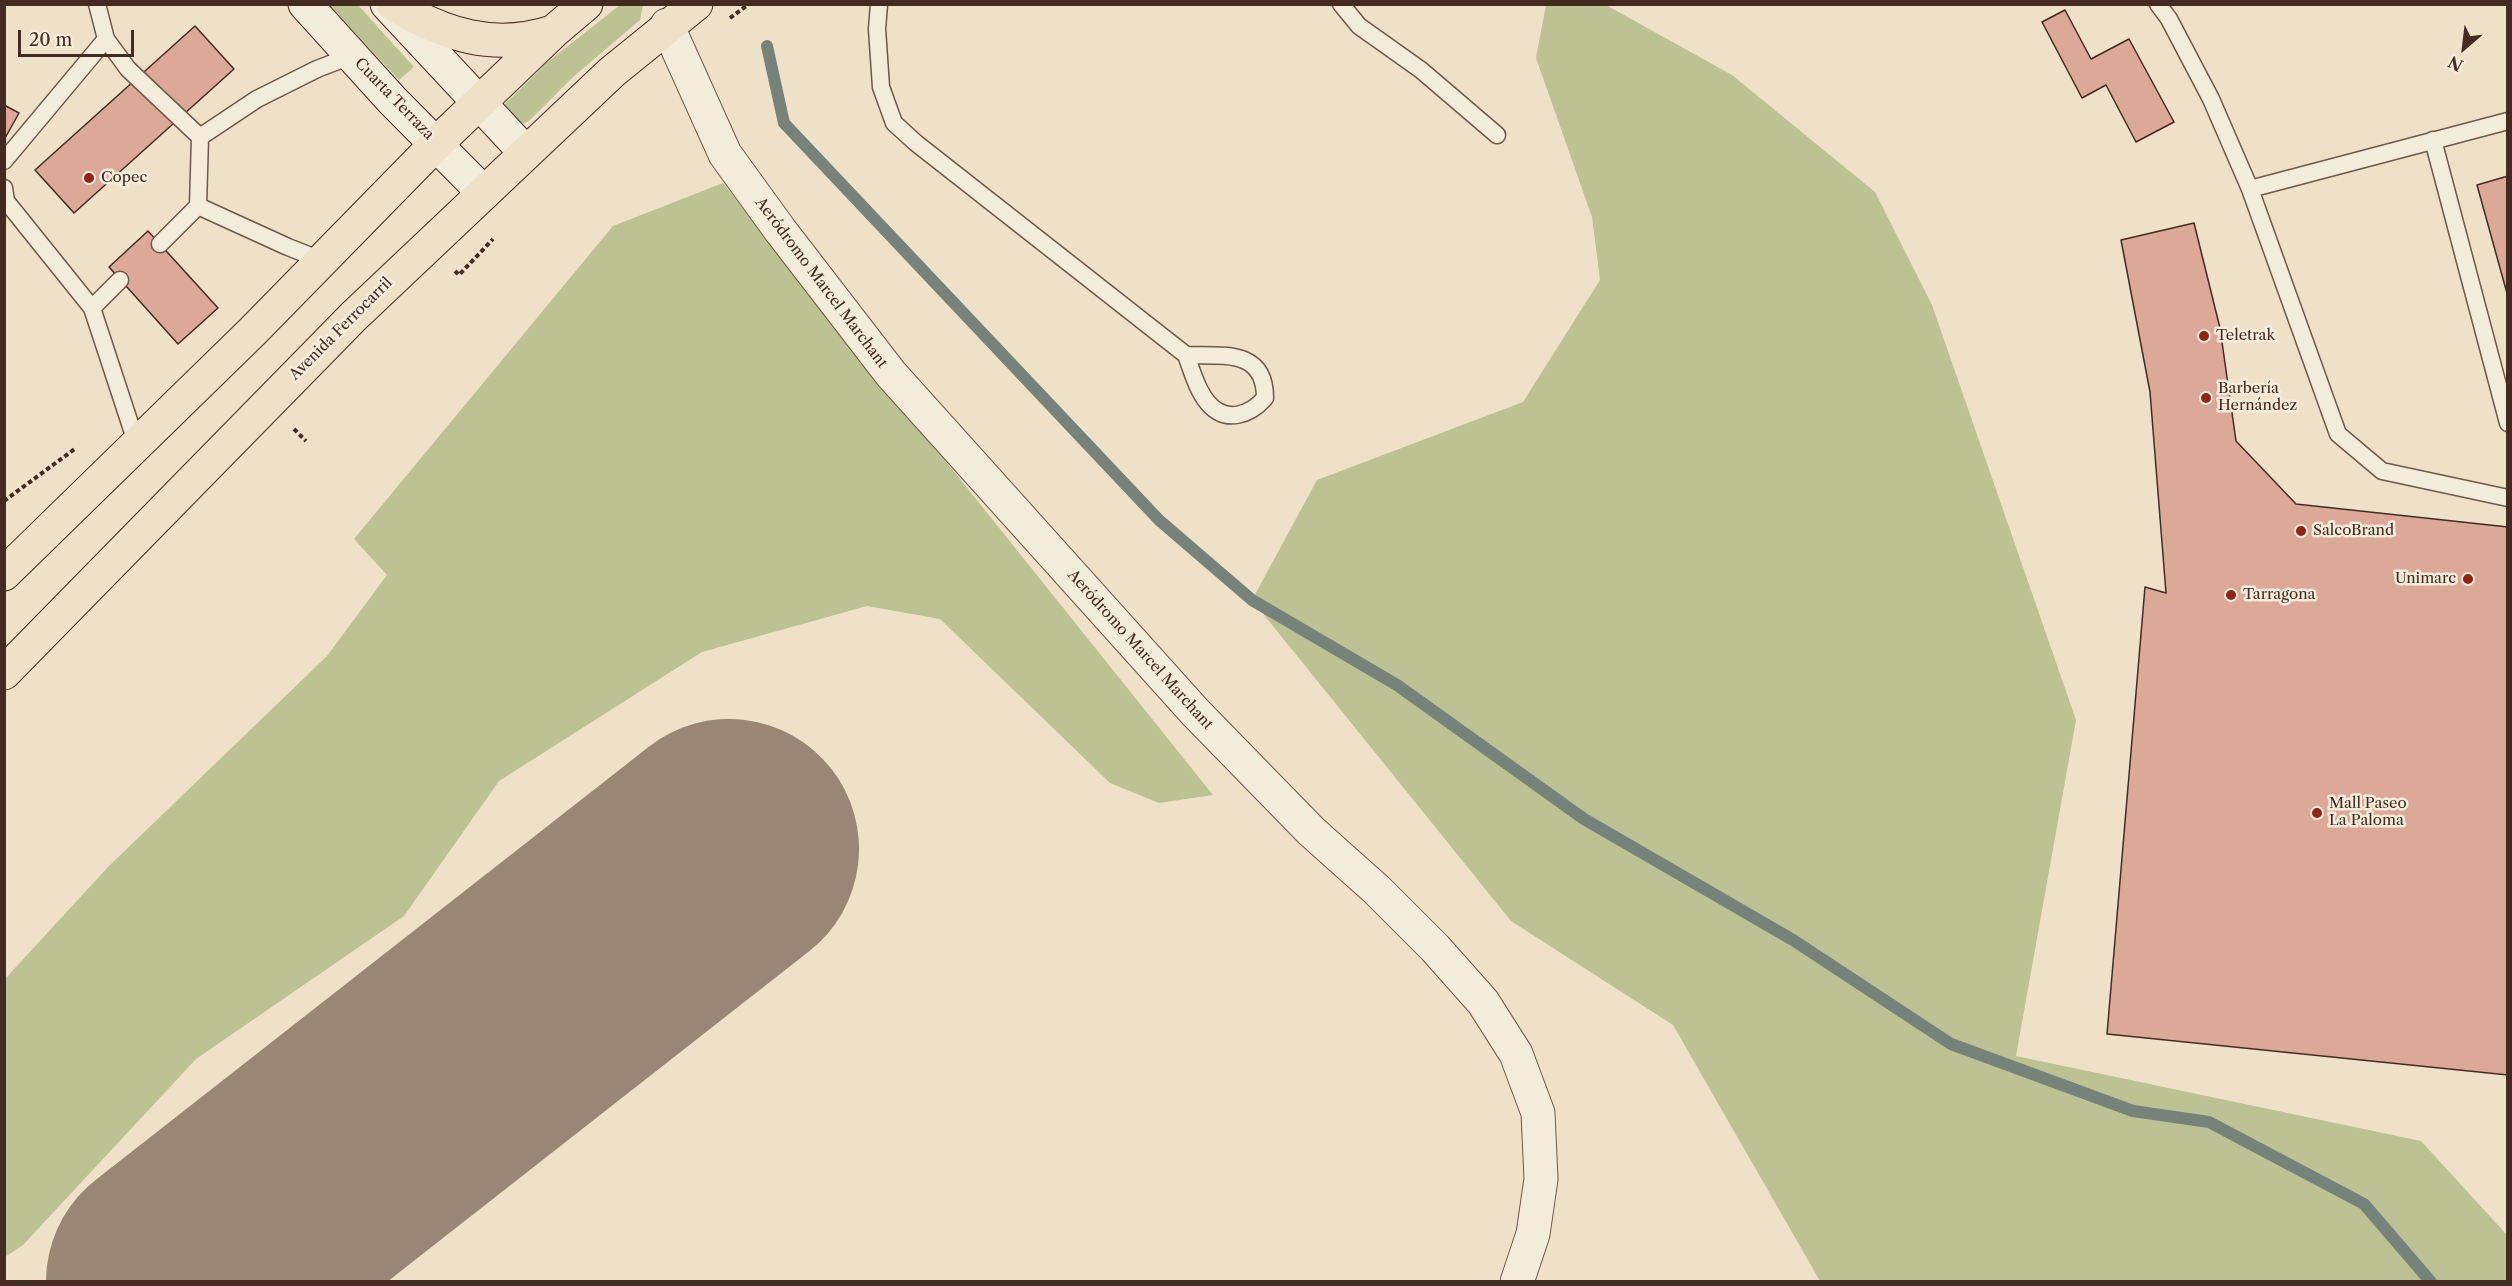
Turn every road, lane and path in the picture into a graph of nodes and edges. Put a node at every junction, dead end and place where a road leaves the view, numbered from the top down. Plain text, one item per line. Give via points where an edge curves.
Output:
1 (97, 4) edge
2 (305, 4) edge
3 (387, 4) edge
4 (393, 4) edge
5 (586, 4) edge
6 (696, 4) edge
7 (879, 4) edge
8 (1341, 4) edge
9 (2158, 4) edge
10 (666, 15) edge
11 (553, 32) junction
12 (106, 39) junction
13 (351, 56) junction
14 (481, 102) junction
15 (2508, 121) edge
16 (1497, 135) dead end
17 (200, 137) junction
18 (2433, 140) junction
19 (437, 143) junction
20 (525, 152) junction
21 (4, 161) edge
22 (4, 188) edge
23 (2250, 189) junction
24 (483, 193) junction
25 (198, 206) junction
26 (160, 244) dead end
27 (321, 260) junction
28 (120, 280) dead end
29 (92, 308) junction
30 (1186, 355) junction
31 (2508, 423) edge
32 (137, 445) junction
33 (2508, 498) edge
34 (4, 574) edge
35 (4, 673) edge
36 (1517, 1281) edge

1 - 12 lane
2 - 13 street, Cuarta Terraza
3 - 14 street
4 - 11 main road via 419,20 479,39 528,40
5 - 11 main road
6 - 10 main road, Avenida Ferrocarril
7 - 30 lane via 881,87 894,123
8 - 16 lane via 1359,26 1421,70
9 - 23 lane via 2211,99
10 - 20 main road, Avenida Ferrocarril via 612,72
10 - 36 street, Aeródromo Marcel Marchant via 725,154 891,374 1195,712 1311,831 1435,948 1483,1002 1516,1054 1538,1113 1541,1179 1533,1234
11 - 14 main road
12 - 17 lane via 128,69
12 - 21 lane
13 - 17 lane via 257,99
13 - 19 street, Cuarta Terraza
14 - 19 main road
14 - 20 street
15 - 18 lane
17 - 25 lane
18 - 23 lane
18 - 31 lane
19 - 24 street, Cuarta Terraza
19 - 27 main road
20 - 24 main road, Avenida Ferrocarril
22 - 29 lane via 6,201
23 - 33 lane via 2338,434 2382,471
24 - 35 main road, Avenida Ferrocarril via 354,316
25 - 26 lane
25 - 27 lane
27 - 32 main road
28 - 29 lane
29 - 32 lane
30 - 30 lane via 1209,404 1225,414 1242,415 1255,410 1265,398 1265,381 1256,366 1234,357
32 - 34 main road

